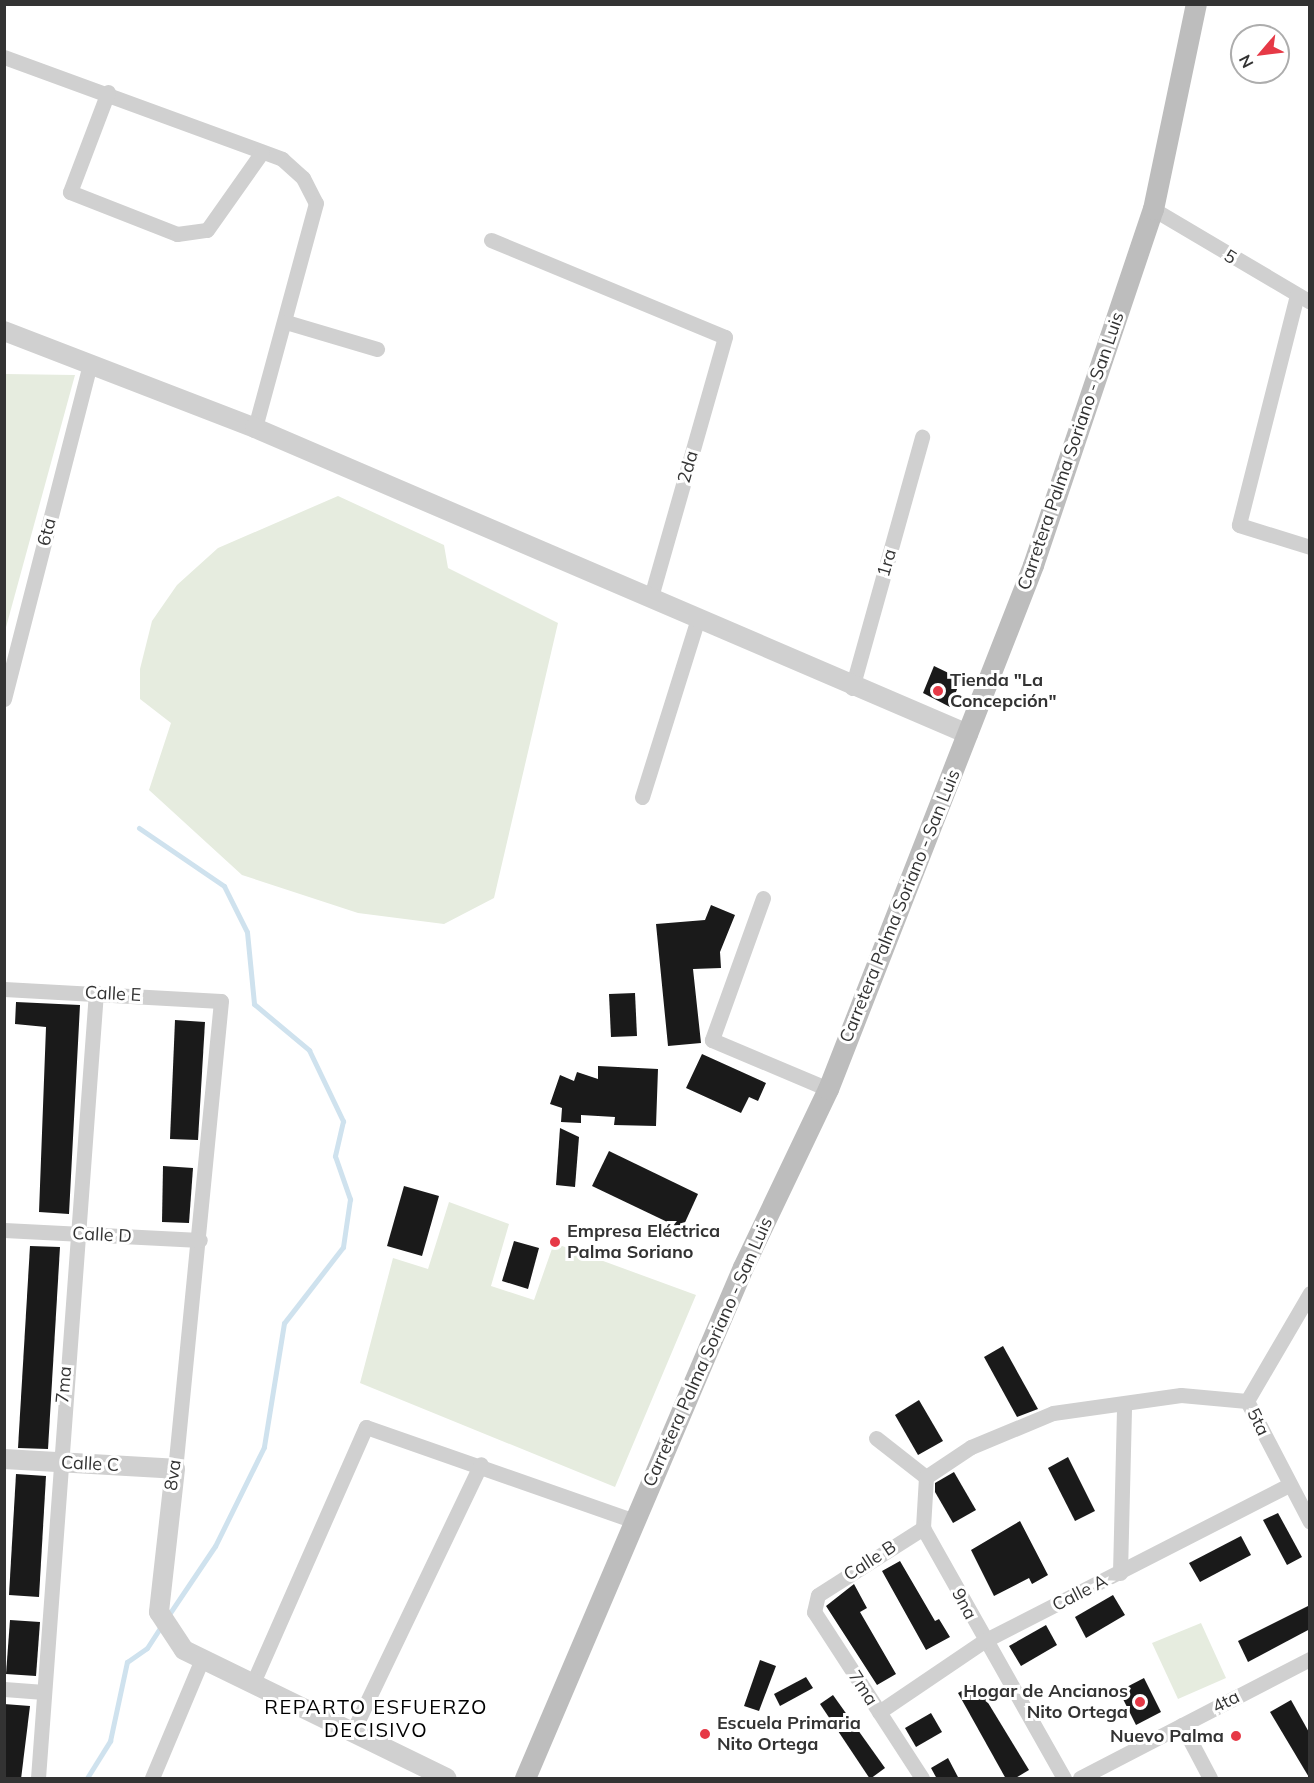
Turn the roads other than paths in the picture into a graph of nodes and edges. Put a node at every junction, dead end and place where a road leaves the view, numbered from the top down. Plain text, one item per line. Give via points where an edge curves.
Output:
1 (1196, 4) edge
2 (4, 57) edge
3 (108, 92) junction
4 (262, 152) junction
5 (1153, 209) junction
6 (491, 240) dead end
7 (1303, 299) edge
8 (286, 322) junction
9 (4, 331) edge
10 (377, 349) dead end
11 (90, 364) junction
12 (255, 428) junction
13 (922, 437) dead end
14 (1310, 547) edge
15 (651, 597) junction
16 (697, 622) junction
17 (852, 688) junction
18 (4, 699) edge
19 (968, 734) junction
20 (642, 797) dead end
21 (763, 898) dead end
22 (4, 989) edge
23 (96, 992) junction
24 (221, 1001) joint
25 (828, 1089) junction
26 (4, 1230) edge
27 (78, 1233) junction
28 (200, 1240) junction
29 (1310, 1293) edge
30 (1247, 1401) junction
31 (1124, 1404) junction
32 (876, 1438) dead end
33 (4, 1459) edge
34 (57, 1462) junction
35 (481, 1464) junction
36 (175, 1469) junction
37 (926, 1478) junction
38 (1288, 1485) junction
39 (634, 1521) junction
40 (1310, 1522) edge
41 (923, 1528) junction
42 (1120, 1573) junction
43 (818, 1595) joint
44 (984, 1641) junction
45 (202, 1659) junction
46 (1310, 1659) edge
47 (252, 1685) junction
48 (4, 1689) edge
49 (44, 1692) junction
50 (879, 1712) junction
51 (1182, 1725) junction
52 (352, 1733) junction
53 (38, 1779) edge
54 (152, 1779) edge
55 (447, 1779) edge
56 (525, 1779) edge
57 (922, 1779) edge
58 (1064, 1779) edge
59 (1080, 1779) edge
60 (1210, 1779) edge

1 - 5 main road, Carretera Palma Soriano - San Luis
2 - 3 street
3 - 4 street
3 - 4 street via 70,192 177,234 207,230
4 - 8 street via 282,159 303,178 316,203
5 - 7 street, 5
5 - 19 main road, Carretera Palma Soriano - San Luis via 1033,565
6 - 15 street, 2da via 725,337
7 - 14 street via 1239,525
8 - 10 street
8 - 12 street
9 - 11 street
11 - 12 street
11 - 18 street, 6ta
12 - 15 street
13 - 17 street, 1ra
15 - 16 street
16 - 17 street
16 - 20 street
17 - 19 street
19 - 25 main road, Carretera Palma Soriano - San Luis
21 - 25 street via 712,1040
22 - 23 street, Calle E
23 - 24 street, Calle E
23 - 27 street, 7ma
24 - 28 street, 8va
25 - 39 main road, Carretera Palma Soriano - San Luis
26 - 27 street, Calle D
27 - 28 street, Calle D
27 - 34 street, 7ma
28 - 36 street, 8va
29 - 30 street, 5ta
30 - 31 street via 1181,1395
30 - 38 street, 5ta
31 - 37 street via 1053,1413 1011,1427
31 - 42 street
32 - 37 street
33 - 34 street, Calle C
34 - 36 street, Calle C
34 - 49 street, 7ma
35 - 39 street
35 - 47 street via 366,1427
35 - 52 street
36 - 45 street, 8va via 159,1612 184,1650
37 - 41 street
38 - 40 street, 5ta
38 - 42 street, Calle A
39 - 56 main road, Carretera Palma Soriano - San Luis
41 - 43 street, Calle B
41 - 44 street, 9na
42 - 44 street, Calle A
43 - 50 street, 7ma via 814,1612
44 - 50 street, Calle A
44 - 58 street, 9na
45 - 47 street, 8va
45 - 54 street
46 - 51 street, 4ta
47 - 52 street, 8va
48 - 49 street
49 - 53 street, 7ma
50 - 57 street, 7ma
51 - 59 street, 4ta
51 - 60 street
52 - 55 street, 8va

